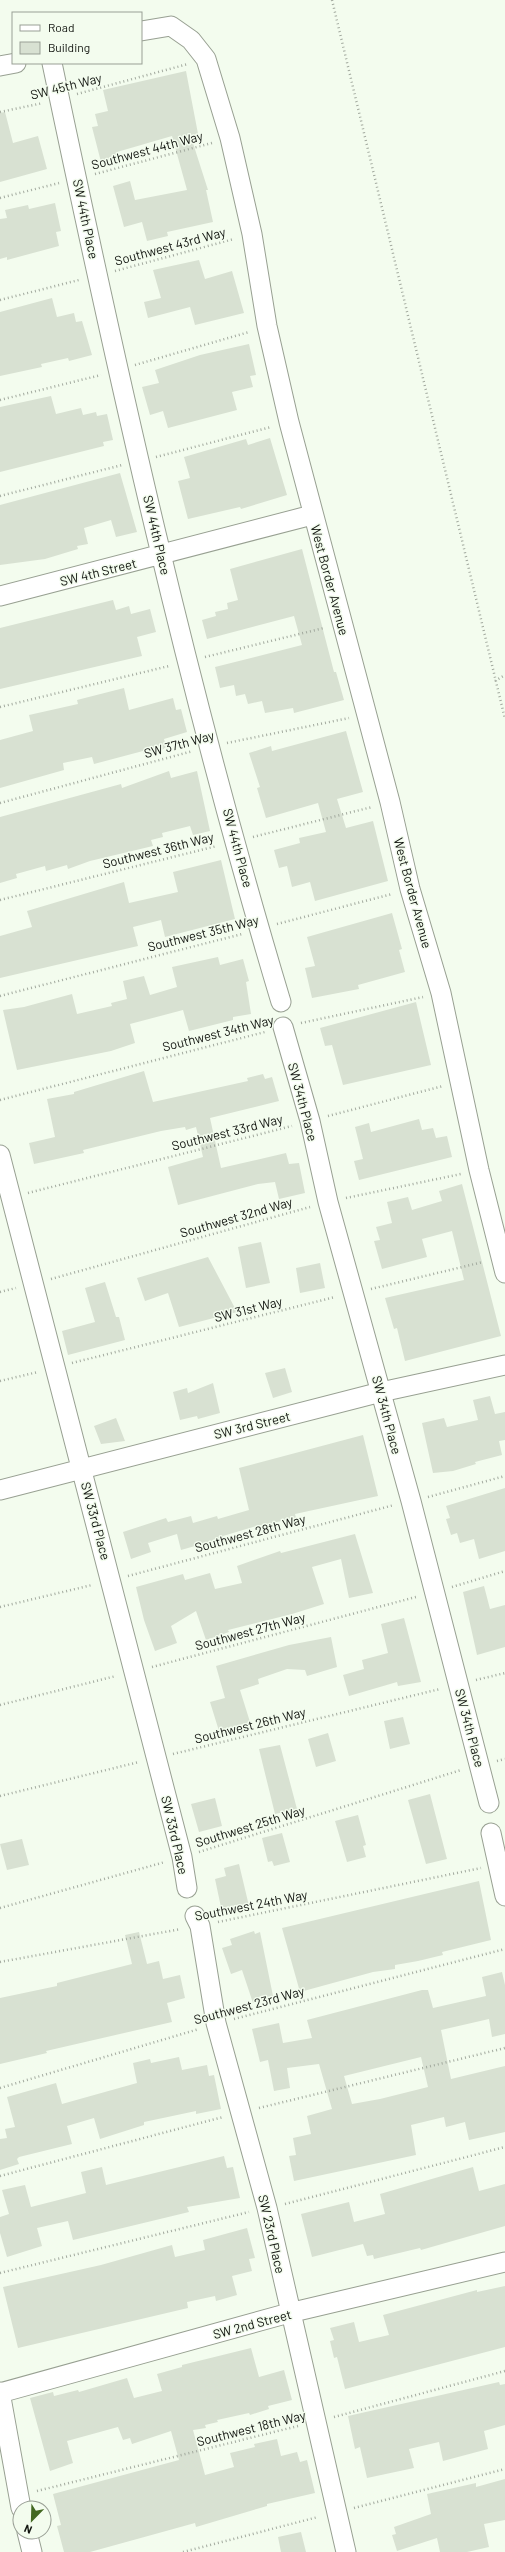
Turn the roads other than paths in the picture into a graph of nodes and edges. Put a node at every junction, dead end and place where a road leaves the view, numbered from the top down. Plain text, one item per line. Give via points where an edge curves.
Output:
1 (142, 31) edge
2 (12, 64) edge
3 (52, 64) edge
4 (0, 66) edge
5 (312, 515) junction
6 (161, 556) junction
7 (0, 596) edge
8 (281, 1002) dead end
9 (283, 1027) road end
10 (0, 1156) edge
11 (503, 1265) edge
12 (505, 1365) edge
13 (381, 1392) junction
14 (82, 1468) junction
15 (0, 1490) edge
16 (489, 1803) dead end
17 (491, 1833) dead end
18 (187, 1888) dead end
19 (505, 1896) edge
20 (198, 1921) road end
21 (505, 2262) edge
22 (289, 2313) junction
23 (0, 2392) edge
24 (20, 2500) edge
25 (29, 2540) edge
26 (32, 2552) edge
27 (346, 2552) edge

1 - 5 street, West Border Avenue via 171,26 191,40 206,60 230,138 252,234 267,326
2 - 4 street
3 - 6 street, SW 44th Place
5 - 6 street, SW 4th Street
5 - 11 street, West Border Avenue via 390,802 410,889 442,993 459,1081
6 - 7 street, SW 4th Street
6 - 8 street, SW 44th Place via 259,929
9 - 13 street, SW 34th Place
10 - 14 street, SW 33rd Place
12 - 13 street, SW 3rd Street
13 - 14 street, SW 3rd Street
13 - 16 street, SW 34th Place
14 - 15 street, SW 3rd Street
14 - 18 street, SW 33rd Place via 182,1857
17 - 19 street
20 - 22 street, SW 23rd Place via 216,2023 266,2208
21 - 22 street, SW 2nd Street
22 - 23 street, SW 2nd Street
22 - 27 street, SW 23rd Place
23 - 24 street
25 - 26 street

